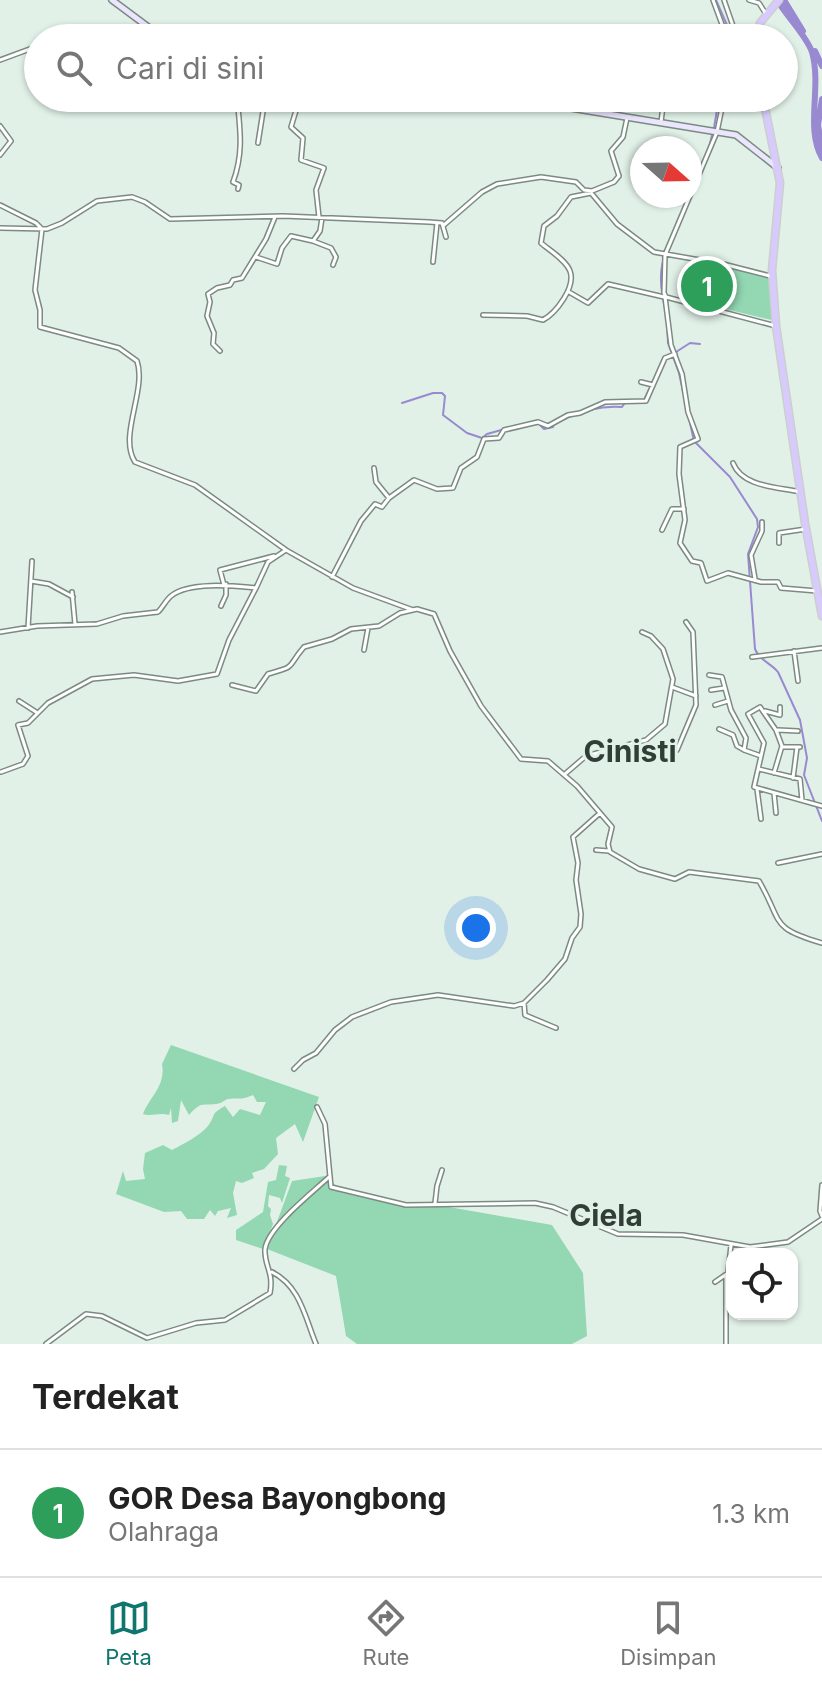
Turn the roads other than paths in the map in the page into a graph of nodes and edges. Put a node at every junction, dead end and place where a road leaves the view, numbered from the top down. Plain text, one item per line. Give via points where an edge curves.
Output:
1 (112, 0) edge
2 (713, 0) edge
3 (724, 0) edge
4 (749, 0) edge
5 (779, 0) edge
6 (768, 11) junction
7 (145, 24) edge
8 (722, 24) edge
9 (732, 24) edge
10 (760, 24) edge
11 (24, 51) edge
12 (0, 60) edge
13 (239, 112) edge
14 (263, 112) edge
15 (296, 112) edge
16 (593, 112) edge
17 (662, 112) edge
18 (719, 112) edge
19 (767, 112) edge
20 (627, 118) junction
21 (661, 124) junction
22 (0, 126) edge
23 (713, 132) junction
24 (258, 143) dead end
25 (0, 155) edge
26 (779, 169) junction
27 (238, 189) dead end
28 (591, 192) junction
29 (0, 205) edge
30 (275, 217) junction
31 (320, 218) junction
32 (437, 223) junction
33 (444, 225) junction
34 (0, 228) edge
35 (42, 229) junction
36 (446, 237) dead end
37 (313, 241) junction
38 (663, 255) junction
39 (256, 257) junction
40 (433, 262) dead end
41 (723, 264) junction
42 (333, 265) dead end
43 (772, 276) junction
44 (568, 290) junction
45 (663, 296) junction
46 (711, 309) junction
47 (483, 315) dead end
48 (776, 326) junction
49 (220, 351) dead end
50 (673, 353) junction
51 (641, 382) dead end
52 (654, 386) junction
53 (733, 463) dead end
54 (374, 468) dead end
55 (800, 492) junction
56 (389, 498) junction
57 (684, 509) junction
58 (762, 522) dead end
59 (806, 529) junction
60 (662, 530) dead end
61 (779, 543) dead end
62 (286, 550) junction
63 (274, 556) junction
64 (32, 561) dead end
65 (332, 577) junction
66 (754, 580) junction
67 (31, 581) junction
68 (225, 585) junction
69 (256, 588) junction
70 (817, 591) junction
71 (221, 606) dead end
72 (413, 610) junction
73 (822, 616) edge
74 (686, 622) dead end
75 (75, 624) junction
76 (28, 628) junction
77 (368, 628) junction
78 (0, 632) edge
79 (642, 632) dead end
80 (822, 648) edge
81 (364, 650) dead end
82 (794, 651) junction
83 (752, 657) dead end
84 (709, 675) dead end
85 (798, 681) dead end
86 (232, 685) dead end
87 (672, 687) junction
88 (724, 688) junction
89 (711, 690) dead end
90 (696, 696) junction
91 (19, 701) dead end
92 (728, 701) junction
93 (715, 705) dead end
94 (780, 707) dead end
95 (765, 711) junction
96 (37, 713) junction
97 (719, 729) dead end
98 (776, 730) junction
99 (798, 731) dead end
100 (782, 746) junction
101 (677, 750) dead end
102 (744, 750) junction
103 (761, 756) junction
104 (759, 769) junction
105 (1, 772) edge
106 (774, 773) junction
107 (564, 775) junction
108 (793, 778) junction
109 (757, 789) junction
110 (774, 793) junction
111 (802, 800) junction
112 (822, 806) edge
113 (600, 813) junction
114 (776, 813) dead end
115 (761, 819) dead end
116 (596, 850) dead end
117 (609, 851) junction
118 (822, 854) edge
119 (778, 863) dead end
120 (822, 943) edge
121 (524, 1003) junction
122 (556, 1028) dead end
123 (294, 1069) dead end
124 (317, 1107) dead end
125 (442, 1170) dead end
126 (329, 1176) junction
127 (822, 1185) edge
128 (435, 1203) junction
129 (822, 1218) edge
130 (731, 1245) junction
131 (731, 1248) edge
132 (272, 1272) junction
133 (726, 1276) edge
134 (715, 1282) dead end
135 (726, 1320) edge
136 (46, 1344) edge
137 (316, 1344) edge
138 (726, 1344) edge

1 - 7 street
2 - 8 street
3 - 9 street
4 - 6 street
5 - 6 main road
6 - 10 main road
11 - 12 street
13 - 27 street via 241,155 233,182
14 - 24 street
15 - 31 street via 291,127 303,138 301,160 324,168 316,190
16 - 20 street
17 - 21 street
18 - 23 street
19 - 26 main road
20 - 21 street
20 - 28 street via 623,137 611,151 618,178
21 - 23 street
22 - 25 street via 11,141
23 - 26 street via 739,137
23 - 38 street
26 - 43 main road
28 - 33 street via 576,182 514,180 491,186
28 - 38 street via 626,233
28 - 44 street via 569,198 544,225 540,240 570,270
29 - 35 street
30 - 31 street
30 - 35 street via 170,219 135,197 113,198
30 - 39 street
31 - 32 street
31 - 37 street
32 - 33 street
32 - 40 street
33 - 36 street
34 - 35 street
35 - 62 street via 35,290 40,327 119,348 139,365 130,444 135,462 195,485
37 - 39 street via 291,236 277,264
37 - 42 street via 331,248
38 - 41 street
38 - 45 street
39 - 49 street via 241,278 208,294 213,344
41 - 43 street
41 - 46 street
43 - 48 main road
44 - 45 street via 588,303 608,284
44 - 47 street via 543,320
45 - 46 street
45 - 50 street
46 - 48 street
48 - 55 main road
50 - 52 street via 665,358
50 - 57 street via 698,441 680,447
51 - 52 street
52 - 56 street via 646,401 605,402 548,426 538,422 504,430 499,438 483,440 453,488 429,488 415,480
53 - 55 street via 747,480
54 - 56 street via 376,482
55 - 59 main road
56 - 65 street via 381,508 375,504 361,521
57 - 60 street via 672,510
57 - 66 street via 680,543 692,561 701,563 705,580 728,573
58 - 66 street via 751,555
59 - 61 street via 779,533
59 - 70 main road
62 - 63 street
62 - 65 street
63 - 68 street via 220,570
63 - 69 street
64 - 67 street
65 - 72 street
66 - 70 street
67 - 75 street via 72,594
67 - 76 street
68 - 69 street
68 - 71 street
68 - 75 street via 175,593 158,612
69 - 96 street via 217,674 178,681 134,675 92,679
70 - 73 main road
72 - 77 street
72 - 107 street via 436,615 465,677 517,757 548,761
74 - 90 street via 693,632
75 - 76 street
76 - 78 street
77 - 81 street
77 - 86 street via 304,647 292,666 270,673 256,691
79 - 87 street via 665,652
80 - 82 street
82 - 83 street
82 - 85 street
84 - 88 street via 721,675
87 - 90 street
87 - 107 street via 667,718 655,734 586,756
88 - 89 street
88 - 92 street
90 - 101 street via 695,712
91 - 96 street
92 - 93 street
92 - 102 street via 746,738
94 - 95 street via 780,715
95 - 98 street
95 - 103 street via 760,707 748,714 763,741
96 - 105 street via 17,726 27,759
97 - 102 street via 733,735
98 - 99 street
98 - 100 street
100 - 106 street
100 - 108 street via 798,747
102 - 103 street
103 - 104 street
104 - 106 street
104 - 109 street
106 - 108 street
107 - 113 street
108 - 111 street via 802,781
109 - 110 street
109 - 115 street
110 - 111 street
110 - 114 street
111 - 112 street
113 - 117 street via 612,827
113 - 121 street via 573,837 580,927 565,959
116 - 117 street
117 - 120 street via 639,869 675,879 689,872 759,881 785,930
118 - 119 street
121 - 122 street via 524,1014
121 - 123 street via 438,995 391,1002 352,1017
124 - 126 street via 325,1124
125 - 128 street
126 - 128 street via 333,1188 353,1194 400,1205
126 - 132 street via 272,1234 265,1251
127 - 129 street
128 - 130 street via 535,1203 625,1236 683,1235
129 - 130 street via 788,1242
130 - 131 street
132 - 136 street via 270,1293 225,1320 147,1338 86,1314
132 - 137 street via 300,1297
133 - 134 street
135 - 138 street

